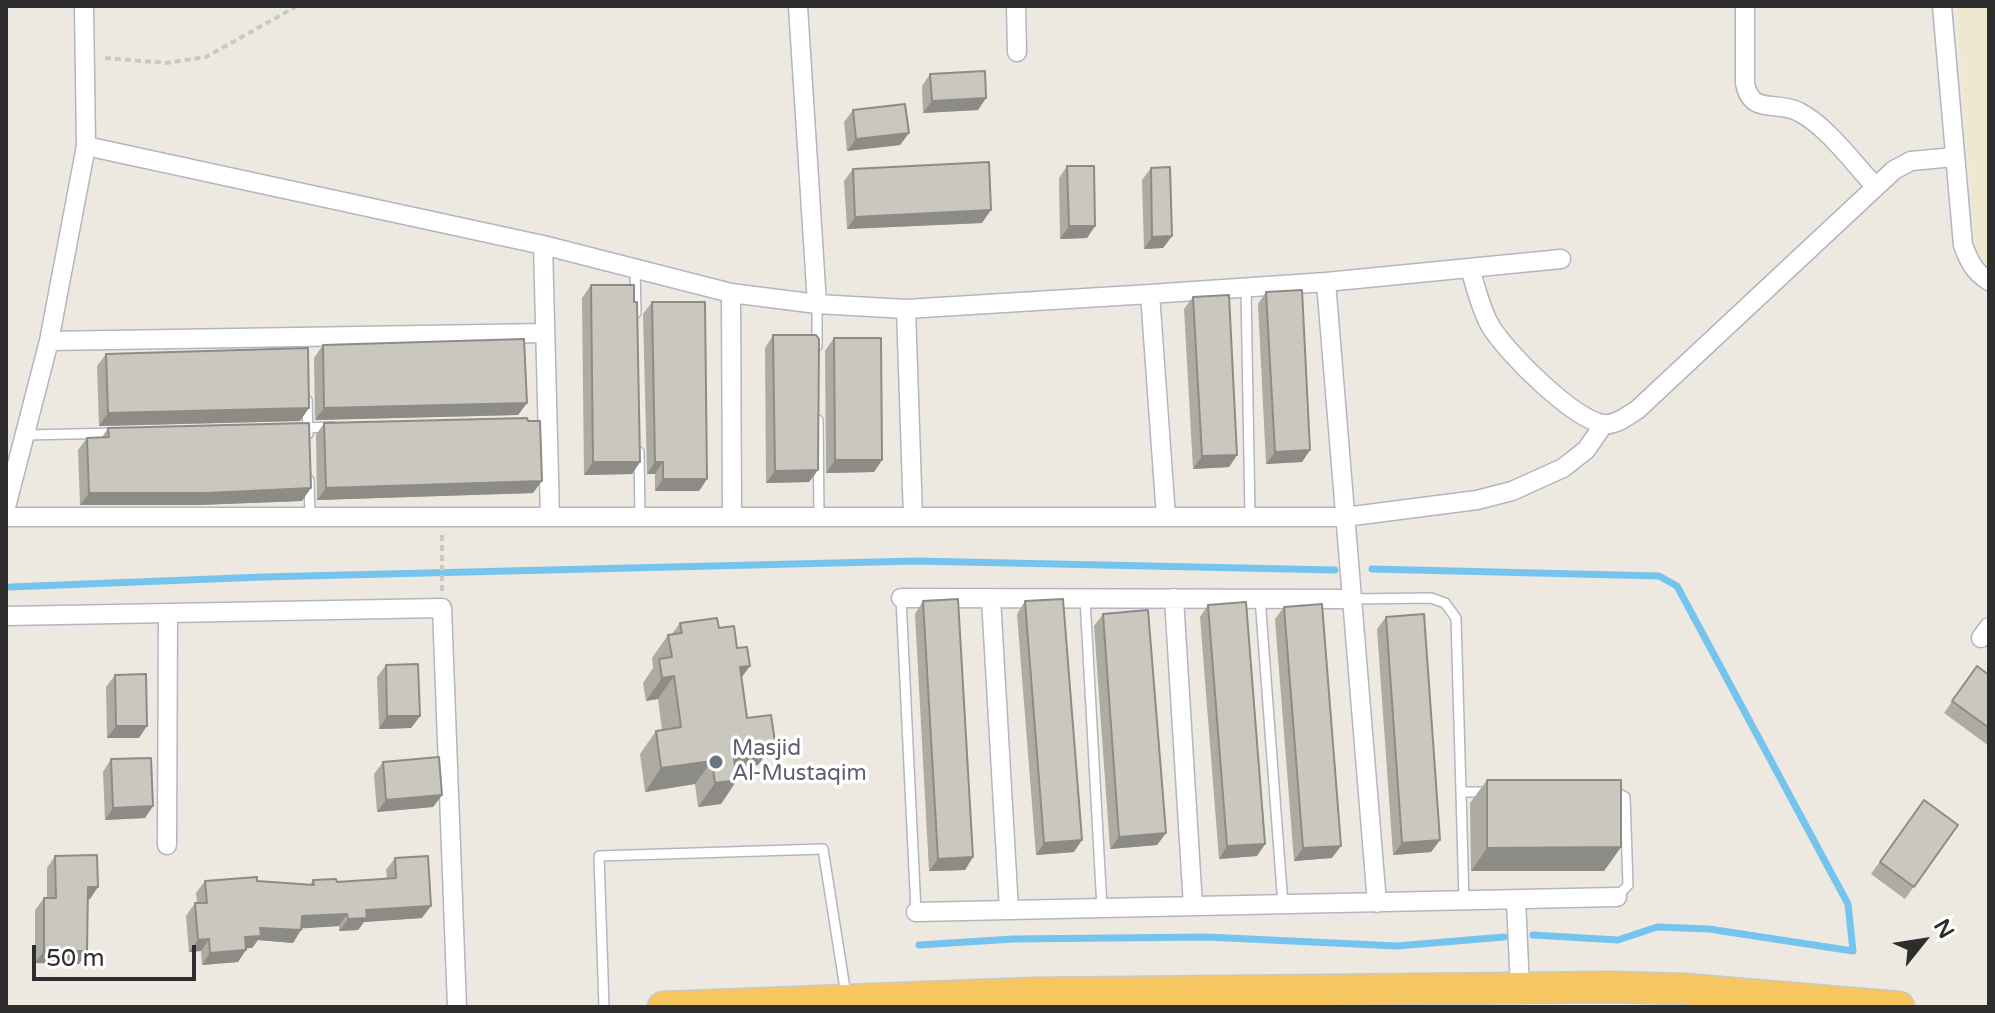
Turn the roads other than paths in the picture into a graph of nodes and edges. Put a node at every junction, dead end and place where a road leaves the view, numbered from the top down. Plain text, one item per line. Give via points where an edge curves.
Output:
1 (84, 6) edge
2 (798, 6) edge
3 (1016, 6) edge
4 (1745, 6) edge
5 (1942, 6) edge
6 (1017, 52) dead end
7 (86, 146) junction
8 (1954, 157) junction
9 (1876, 187) junction
10 (543, 245) junction
11 (1561, 259) dead end
12 (635, 268) junction
13 (1470, 269) junction
14 (1989, 281) edge
15 (1326, 282) junction
16 (1246, 288) junction
17 (731, 293) junction
18 (1150, 294) junction
19 (817, 304) junction
20 (906, 309) junction
21 (636, 331) edge
22 (545, 333) junction
23 (49, 341) junction
24 (817, 350) edge
25 (307, 382) edge
26 (818, 411) edge
27 (1604, 424) junction
28 (338, 427) edge
29 (292, 428) edge
30 (308, 428) junction
31 (135, 432) edge
32 (25, 435) junction
33 (638, 439) edge
34 (308, 443) edge
35 (309, 472) edge
36 (6, 507) edge
37 (6, 517) edge
38 (310, 517) junction
39 (550, 517) junction
40 (640, 517) junction
41 (732, 517) junction
42 (819, 517) junction
43 (913, 517) junction
44 (1166, 517) junction
45 (1250, 517) junction
46 (1345, 517) junction
47 (901, 598) joint
48 (991, 598) junction
49 (1085, 598) junction
50 (1174, 598) junction
51 (1260, 598) junction
52 (1352, 599) junction
53 (168, 613) junction
54 (6, 616) edge
55 (1598, 790) edge
56 (1461, 792) junction
57 (1492, 792) edge
58 (167, 845) dead end
59 (1617, 897) joint
60 (1516, 900) junction
61 (1464, 901) junction
62 (1377, 903) junction
63 (1283, 905) junction
64 (1193, 906) junction
65 (1102, 908) junction
66 (1009, 910) junction
67 (916, 912) joint
68 (1520, 988) junction
69 (1607, 997) edge
70 (847, 1002) junction
71 (1841, 1004) edge
72 (813, 1005) edge
73 (457, 1007) edge
74 (604, 1007) edge
75 (663, 1007) edge
76 (1899, 1007) edge

1 - 7 street
2 - 19 street
3 - 6 street
4 - 9 street via 1745,83 1752,101 1804,114
5 - 8 street
7 - 10 street
7 - 23 street
8 - 9 street via 1911,161
8 - 14 street via 1963,245 1971,265
9 - 27 street via 1637,410
10 - 12 street
10 - 22 street
11 - 13 street
12 - 17 street
12 - 21 lane
13 - 15 street
13 - 27 street via 1489,325 1512,356 1579,414
15 - 16 street
15 - 46 street
16 - 18 street
16 - 45 lane
17 - 19 street
17 - 41 street
18 - 20 street
18 - 44 street
19 - 20 street
19 - 24 lane
20 - 43 street
22 - 23 street via 306,345
22 - 39 street via 540,422
23 - 32 street
25 - 30 lane
26 - 42 lane
27 - 46 street via 1586,450 1563,468 1512,491
28 - 30 lane
29 - 30 lane
30 - 34 lane
31 - 32 lane
32 - 36 street
33 - 40 lane
35 - 38 lane
37 - 38 street
38 - 39 street
39 - 40 street
40 - 41 street
41 - 42 street
42 - 43 street
43 - 44 street
44 - 45 street
45 - 46 street
46 - 52 street
47 - 48 street
47 - 67 lane
48 - 49 street
48 - 66 street
49 - 50 street
49 - 65 lane
50 - 51 street
50 - 64 street
51 - 52 street
51 - 63 lane
52 - 56 lane via 1431,598 1445,603 1456,618
52 - 62 street
53 - 54 street
53 - 58 street
53 - 73 street via 442,608
55 - 59 lane via 1613,789 1625,797 1628,885
56 - 57 lane
56 - 61 lane
59 - 60 street
60 - 61 street
60 - 68 street
61 - 62 street
62 - 63 street
63 - 64 street
64 - 65 street
65 - 66 street
66 - 67 street
68 - 69 highway
68 - 70 highway via 1033,993
69 - 71 highway via 1684,989
70 - 72 highway
70 - 74 lane via 823,849 599,856
71 - 76 highway
72 - 75 highway

